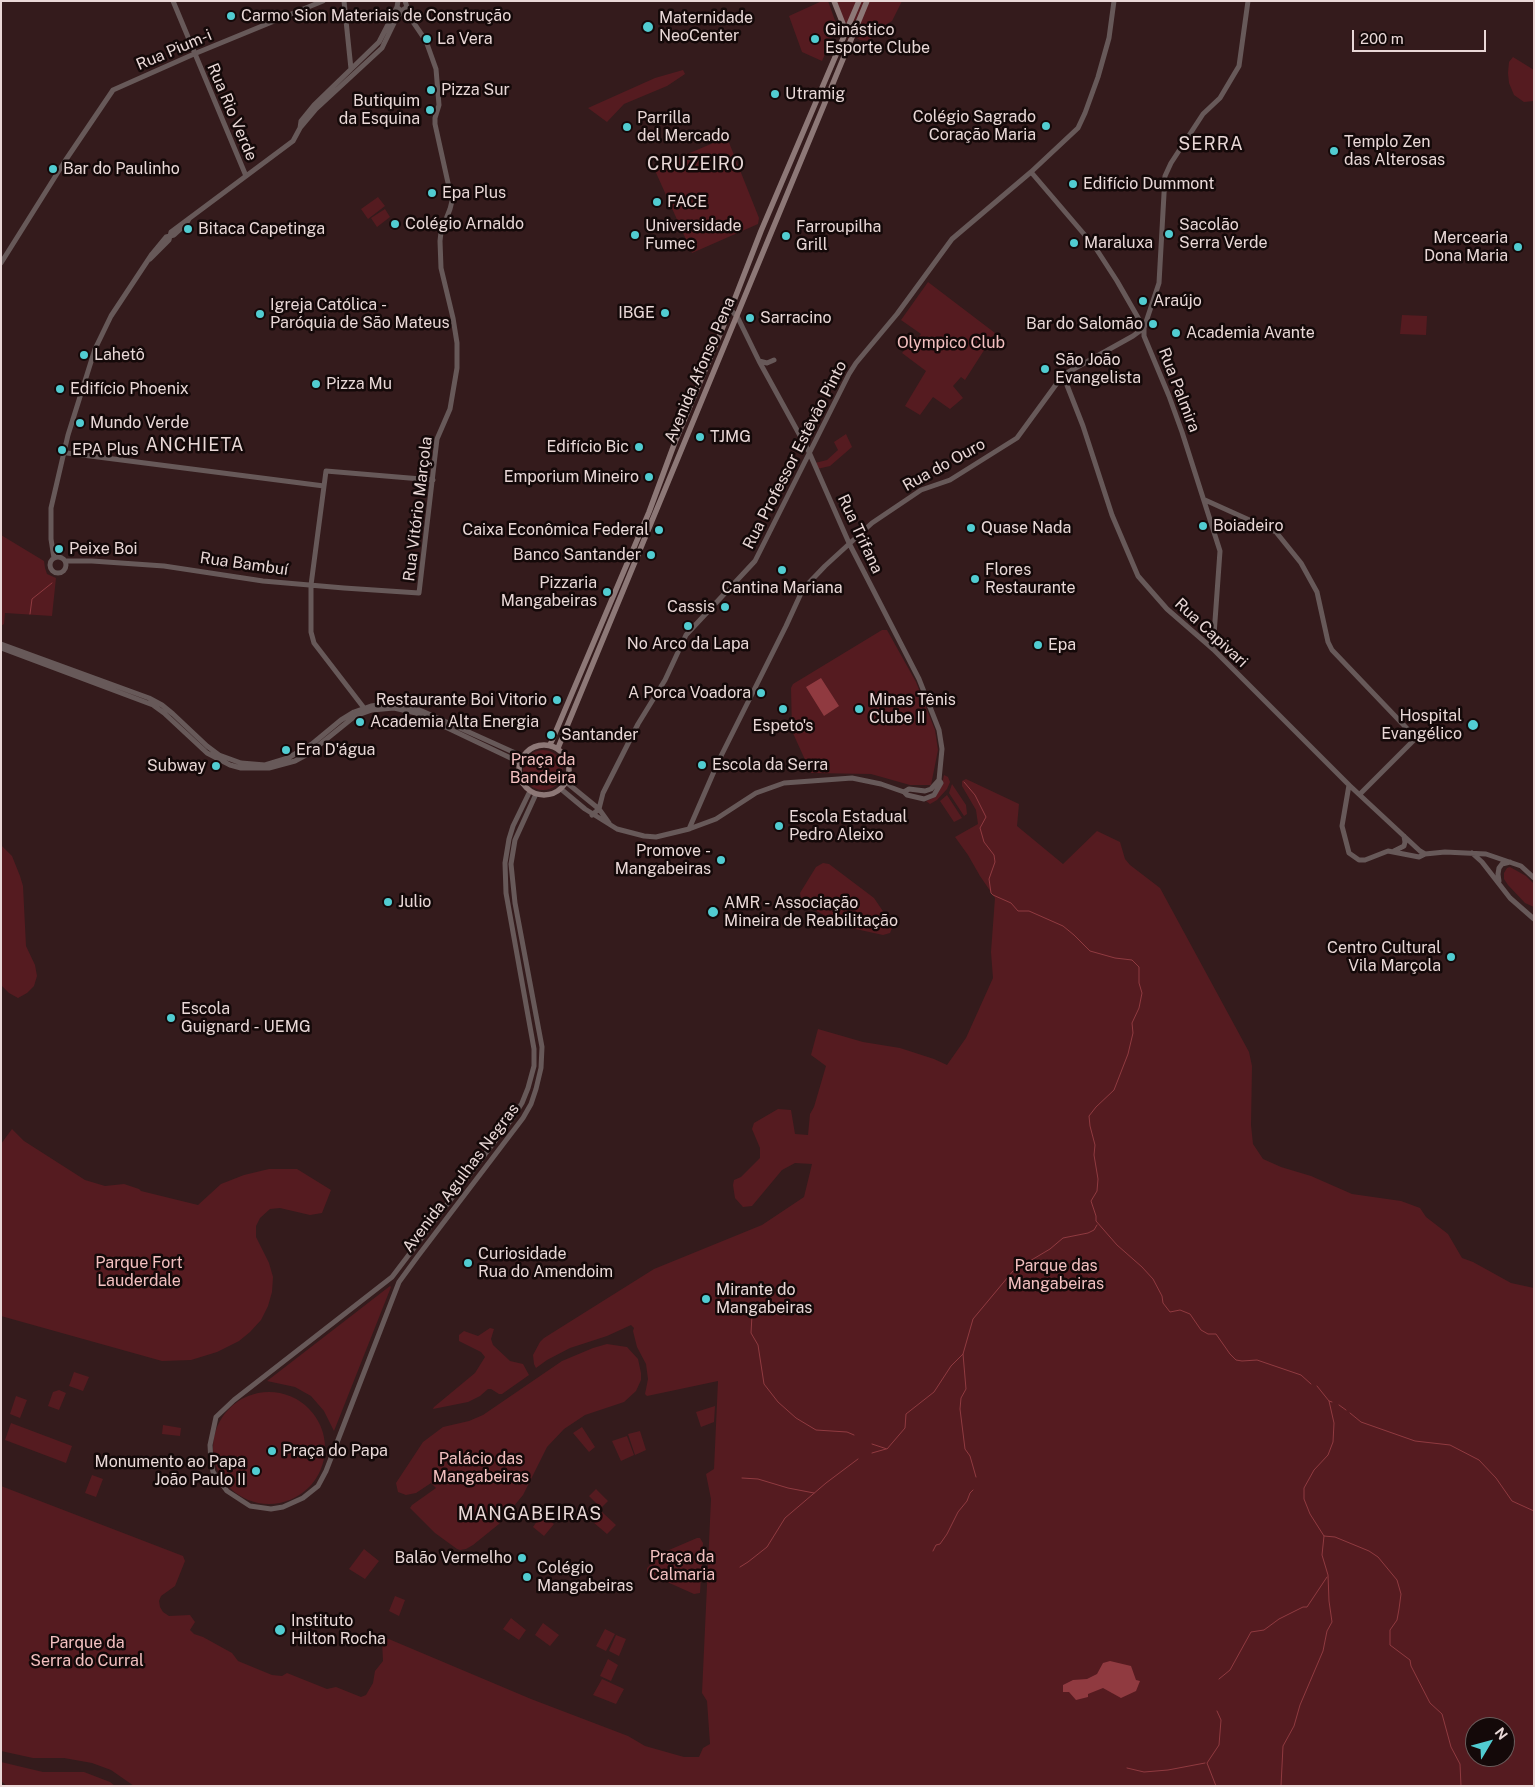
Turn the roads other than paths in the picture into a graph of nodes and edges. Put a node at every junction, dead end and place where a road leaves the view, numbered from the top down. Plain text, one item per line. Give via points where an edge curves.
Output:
1 (174, 1) edge
2 (323, 1) edge
3 (344, 1) edge
4 (834, 1) edge
5 (859, 1) edge
6 (868, 1) edge
7 (1114, 1) edge
8 (1248, 1) edge
9 (398, 4) edge
10 (405, 5) edge
11 (847, 32) junction
12 (848, 48) junction
13 (194, 54) junction
14 (351, 69) junction
15 (300, 128) junction
16 (1031, 172) junction
17 (246, 176) junction
18 (1, 263) edge
19 (729, 309) junction
20 (737, 316) junction
21 (1144, 328) junction
22 (774, 360) dead end
23 (759, 361) junction
24 (1063, 374) junction
25 (696, 393) junction
26 (704, 397) junction
27 (71, 429) junction
28 (809, 452) junction
29 (67, 453) junction
30 (60, 473) junction
31 (433, 480) junction
32 (324, 486) junction
33 (1204, 500) junction
34 (848, 543) junction
35 (57, 558) junction
36 (66, 561) junction
37 (311, 585) junction
38 (420, 593) joint
39 (1, 644) edge
40 (1, 648) edge
41 (1213, 649) junction
42 (364, 708) junction
43 (550, 745) junction
44 (558, 748) junction
45 (521, 759) junction
46 (566, 782) junction
47 (1349, 785) junction
48 (560, 789) junction
49 (533, 792) junction
50 (1360, 794) junction
51 (598, 809) junction
52 (592, 815) junction
53 (694, 818) junction
54 (611, 825) junction
55 (702, 825) junction
56 (689, 829) junction
57 (1402, 833) junction
58 (1392, 851) junction
59 (1471, 853) junction
60 (1425, 854) junction
61 (1511, 862) junction
62 (1534, 878) edge
63 (1500, 885) junction
64 (1524, 909) junction
65 (1534, 911) edge
66 (1534, 919) edge
67 (392, 1278) junction
68 (400, 1282) junction

1 - 13 street, Rua Rio Verde
2 - 13 street, Rua Pium-i
3 - 14 street
4 - 11 main road
5 - 11 main road, Avenida Afonso Pena
6 - 12 main road, Avenida Afonso Pena
7 - 16 street, Rua Professor Estêvão Pinto via 1109,38 1078,128
8 - 21 street via 1239,66 1220,98 1198,121 1165,176 1159,283
9 - 10 street, Rua Vitório Marçola
9 - 14 street via 380,42
10 - 15 street via 382,48
10 - 31 street, Rua Vitório Marçola via 426,41 436,69 440,105 435,124 452,201 440,241 441,268 457,343 457,368 450,409 437,439
11 - 12 main road
11 - 19 main road, Avenida Afonso Pena
12 - 20 main road, Avenida Afonso Pena
13 - 17 street, Rua Rio Verde
13 - 18 street, Rua Pium-i via 114,90
14 - 15 street via 314,105
15 - 17 street via 293,140
16 - 21 street, Rua Palmira via 1095,247
16 - 28 street, Rua Professor Estêvão Pinto via 952,239 852,369
17 - 27 street via 171,232 140,271 111,316 95,349
19 - 20 street
19 - 25 main road, Avenida Afonso Pena
20 - 23 street, Rua Trifana
20 - 26 main road, Avenida Afonso Pena
21 - 24 street, Rua do Ouro
21 - 33 street, Rua Palmira via 1144,336 1169,396
22 - 23 street via 767,363
23 - 28 street, Rua Trifana
24 - 34 street, Rua do Ouro via 1017,438 950,480 921,490
24 - 41 street, Rua Capivari via 1112,515 1138,576 1167,609
25 - 26 main road
25 - 43 main road, Avenida Afonso Pena
26 - 44 main road, Avenida Afonso Pena
27 - 29 street
27 - 30 street
28 - 34 street, Rua Trifana
28 - 51 street, Rua Professor Estêvão Pinto via 755,561 686,635 607,785
29 - 30 street
29 - 32 street
30 - 35 street via 51,508 50,539
31 - 32 street via 326,471
31 - 38 street, Rua Vitório Marçola
32 - 37 street
33 - 41 street, Rua Palmira via 1220,551
33 - 50 street via 1276,532 1301,563 1317,592 1332,650 1416,738
34 - 53 street, Rua do Ouro via 803,589
34 - 55 street, Rua Trifana via 919,679 939,730 942,749 939,780 926,792 909,789 904,792 852,778 784,783 756,793
35 - 36 street
35 - 36 street via 50,562 50,568 58,574 66,568
36 - 37 street, Rua Bambuí via 164,566
37 - 38 street, Rua Bambuí
37 - 42 street via 314,643
39 - 42 street via 149,698 162,705 219,755 241,763 265,765 288,758 312,744 341,720
40 - 45 street via 147,702 208,753 241,768 269,768 295,761 355,716 394,708 416,713
41 - 47 street, Rua Capivari
42 - 45 street via 405,705
43 - 44 main road
43 - 45 main road via 531,748
44 - 46 main road via 569,766
45 - 49 main road via 520,778
46 - 48 main road
46 - 51 street
47 - 50 street, Rua Capivari
47 - 58 street via 1342,826 1349,852 1361,861
48 - 49 main road via 549,794
48 - 52 street
49 - 67 street, Avenida Agulhas Negras via 513,826 505,863 509,912 534,1049 534,1066 528,1088 514,1116
49 - 68 street, Avenida Agulhas Negras via 515,840 511,864 515,903 542,1040 536,1089 523,1118
50 - 57 street, Rua Capivari
51 - 52 street, Rua Professor Estêvão Pinto
51 - 54 street
52 - 54 street
53 - 55 street
53 - 56 street, Rua do Ouro
54 - 56 street via 624,832 644,836
55 - 56 street
57 - 58 street via 1406,842 1404,846
57 - 60 street, Rua Capivari
58 - 60 street via 1419,856
59 - 60 street
59 - 61 street
59 - 63 street
61 - 62 street
61 - 63 street via 1499,868
63 - 64 street
64 - 65 street
64 - 66 street
67 - 68 street
67 - 68 street via 216,1417 210,1437 211,1462 218,1479 234,1497 250,1506 271,1509 290,1505 318,1486

